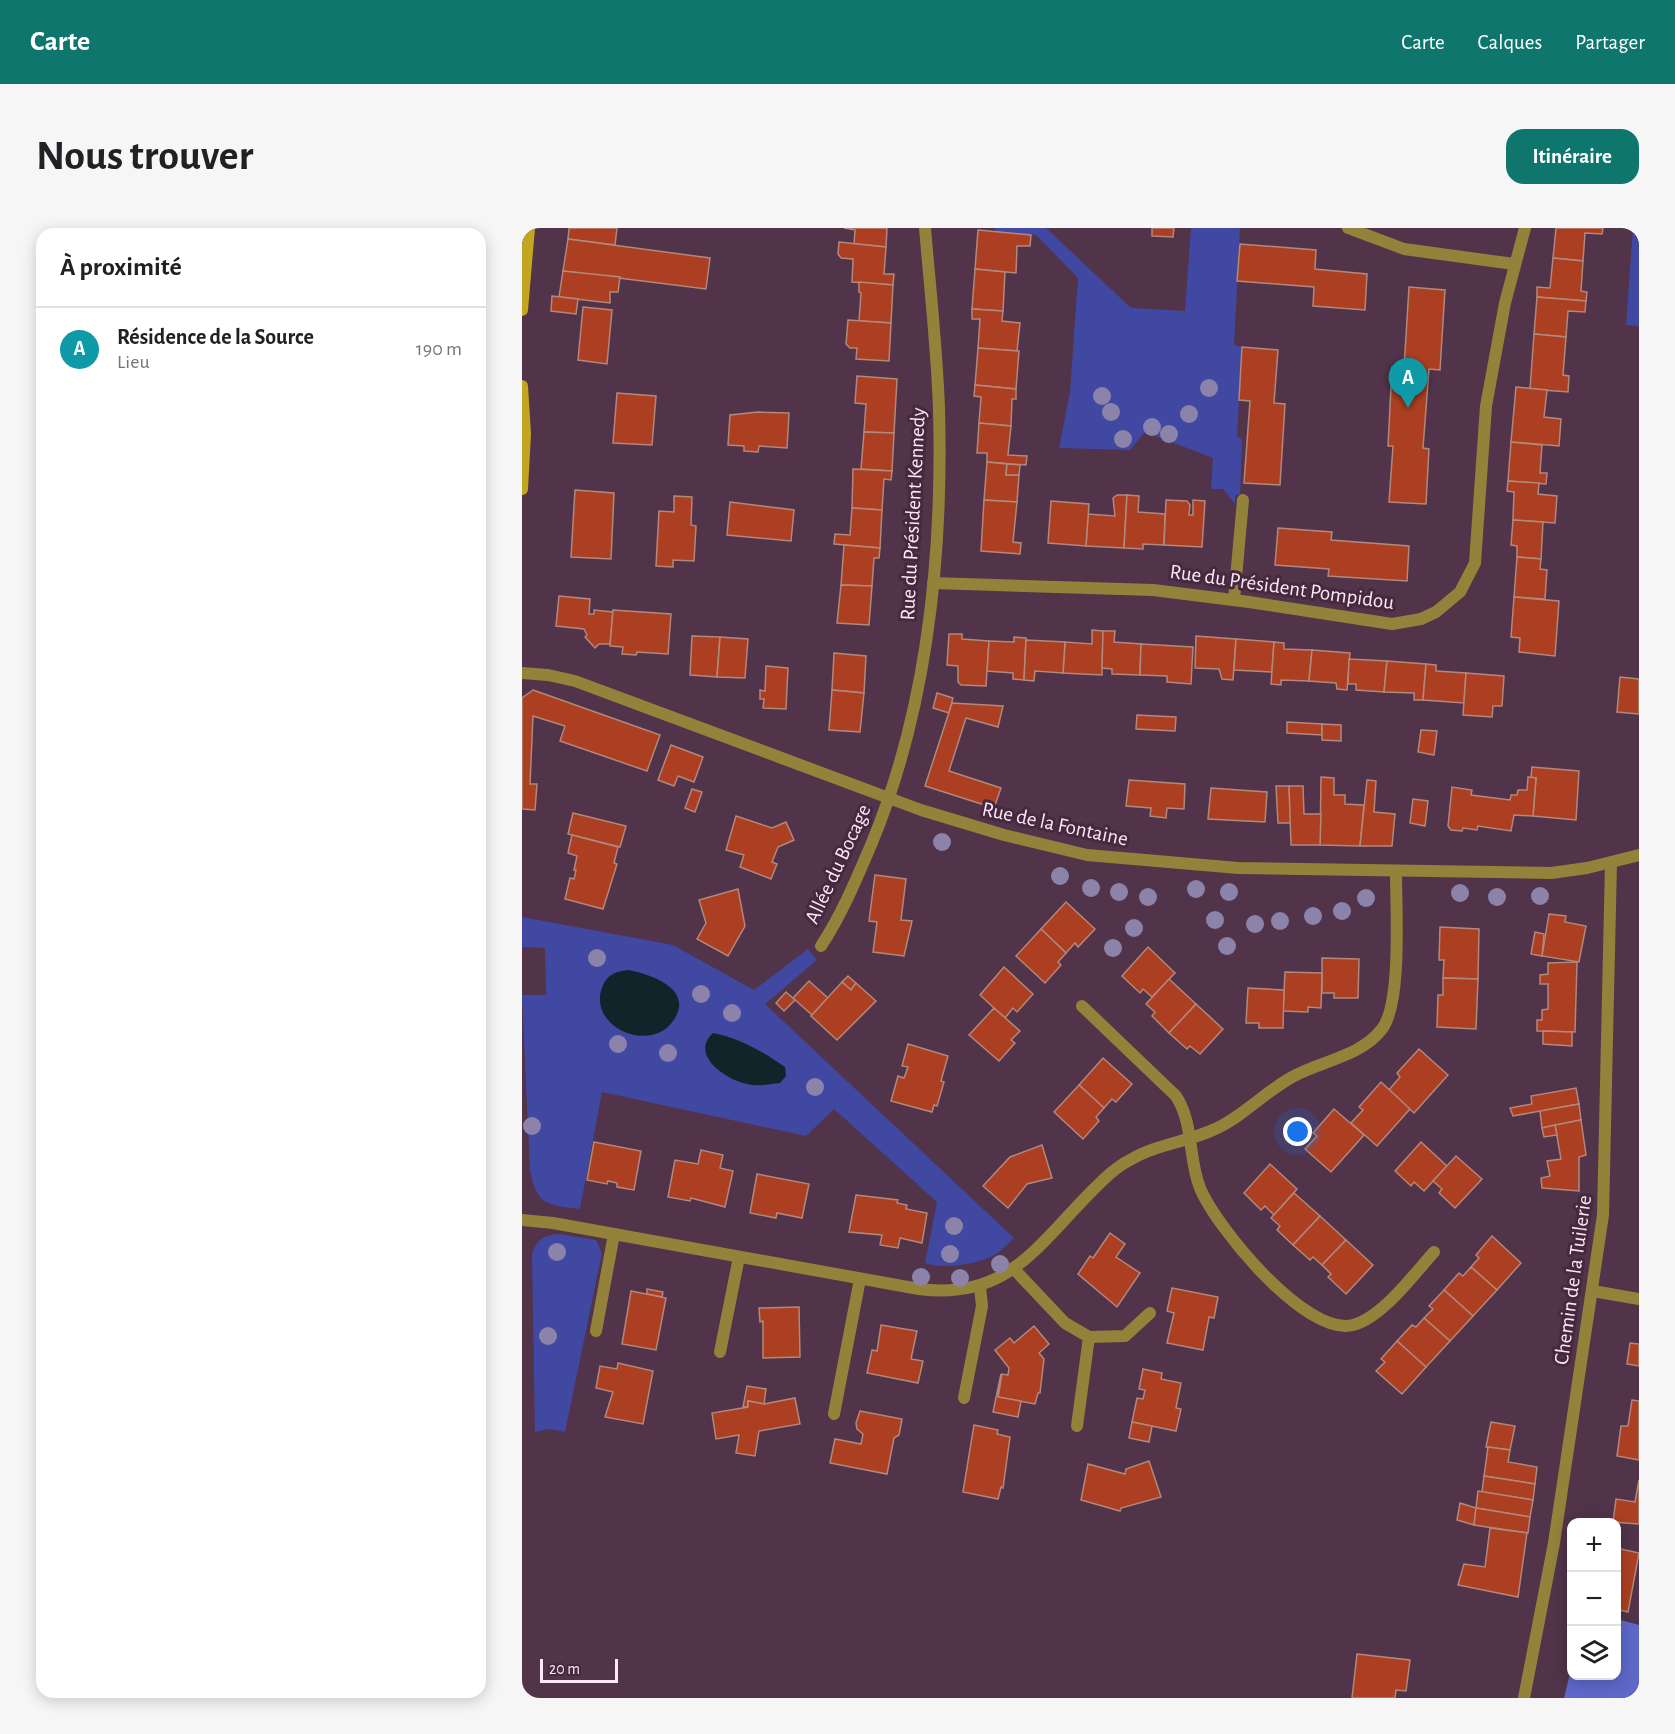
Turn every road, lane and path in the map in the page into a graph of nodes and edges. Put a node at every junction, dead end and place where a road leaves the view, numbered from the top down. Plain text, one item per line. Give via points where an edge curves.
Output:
1 (529, 228) edge
2 (925, 228) edge
3 (1348, 228) edge
4 (1524, 228) edge
5 (1515, 264) junction
6 (522, 310) edge
7 (522, 386) edge
8 (522, 489) edge
9 (1243, 500) dead end
10 (933, 583) junction
11 (1234, 600) junction
12 (522, 673) edge
13 (890, 799) junction
14 (1639, 855) edge
15 (1611, 863) junction
16 (1396, 872) junction
17 (821, 946) dead end
18 (1082, 1006) dead end
19 (1190, 1138) junction
20 (522, 1220) edge
21 (614, 1234) junction
22 (1434, 1252) dead end
23 (739, 1257) junction
24 (1013, 1268) junction
25 (860, 1279) junction
26 (980, 1287) junction
27 (1593, 1291) junction
28 (1639, 1299) edge
29 (1150, 1313) dead end
30 (596, 1332) dead end
31 (1089, 1337) junction
32 (720, 1352) dead end
33 (964, 1398) dead end
34 (834, 1414) dead end
35 (1077, 1426) dead end
36 (1524, 1698) edge

1 - 6 main road
2 - 10 street, Rue du Président Kennedy via 939,410
3 - 5 street via 1404,249
4 - 5 street, Rue du Président Pompidou
5 - 11 street, Rue du Président Pompidou via 1486,406 1475,563 1460,592 1436,612 1392,624
7 - 8 main road
9 - 11 street
10 - 11 street, Rue du Président Pompidou via 1153,590
10 - 13 street, Rue du Président Kennedy via 917,693
12 - 13 street, Rue de la Fontaine via 575,681
13 - 16 street, Rue de la Fontaine via 1030,843 1111,859 1238,868
13 - 17 street, Allée du Bocage via 847,903
14 - 15 street, Rue de la Fontaine
15 - 16 street, Rue de la Fontaine via 1551,873
15 - 27 street, Chemin de la Tuilerie via 1605,1188
16 - 19 street via 1394,1000 1382,1030 1357,1050 1298,1074 1216,1129
18 - 19 street via 1176,1096 1185,1110
19 - 22 street via 1199,1185 1213,1212 1286,1297 1324,1321 1338,1326 1366,1320
19 - 24 street via 1151,1150 1111,1173
20 - 21 street
21 - 23 street
21 - 30 street
23 - 25 street
23 - 32 street
24 - 26 street
24 - 31 street via 1065,1323
25 - 26 street via 938,1292
25 - 34 street
26 - 33 street via 982,1306
27 - 28 street
27 - 36 street, Chemin de la Tuilerie via 1554,1543
29 - 31 street via 1125,1336
31 - 35 street

